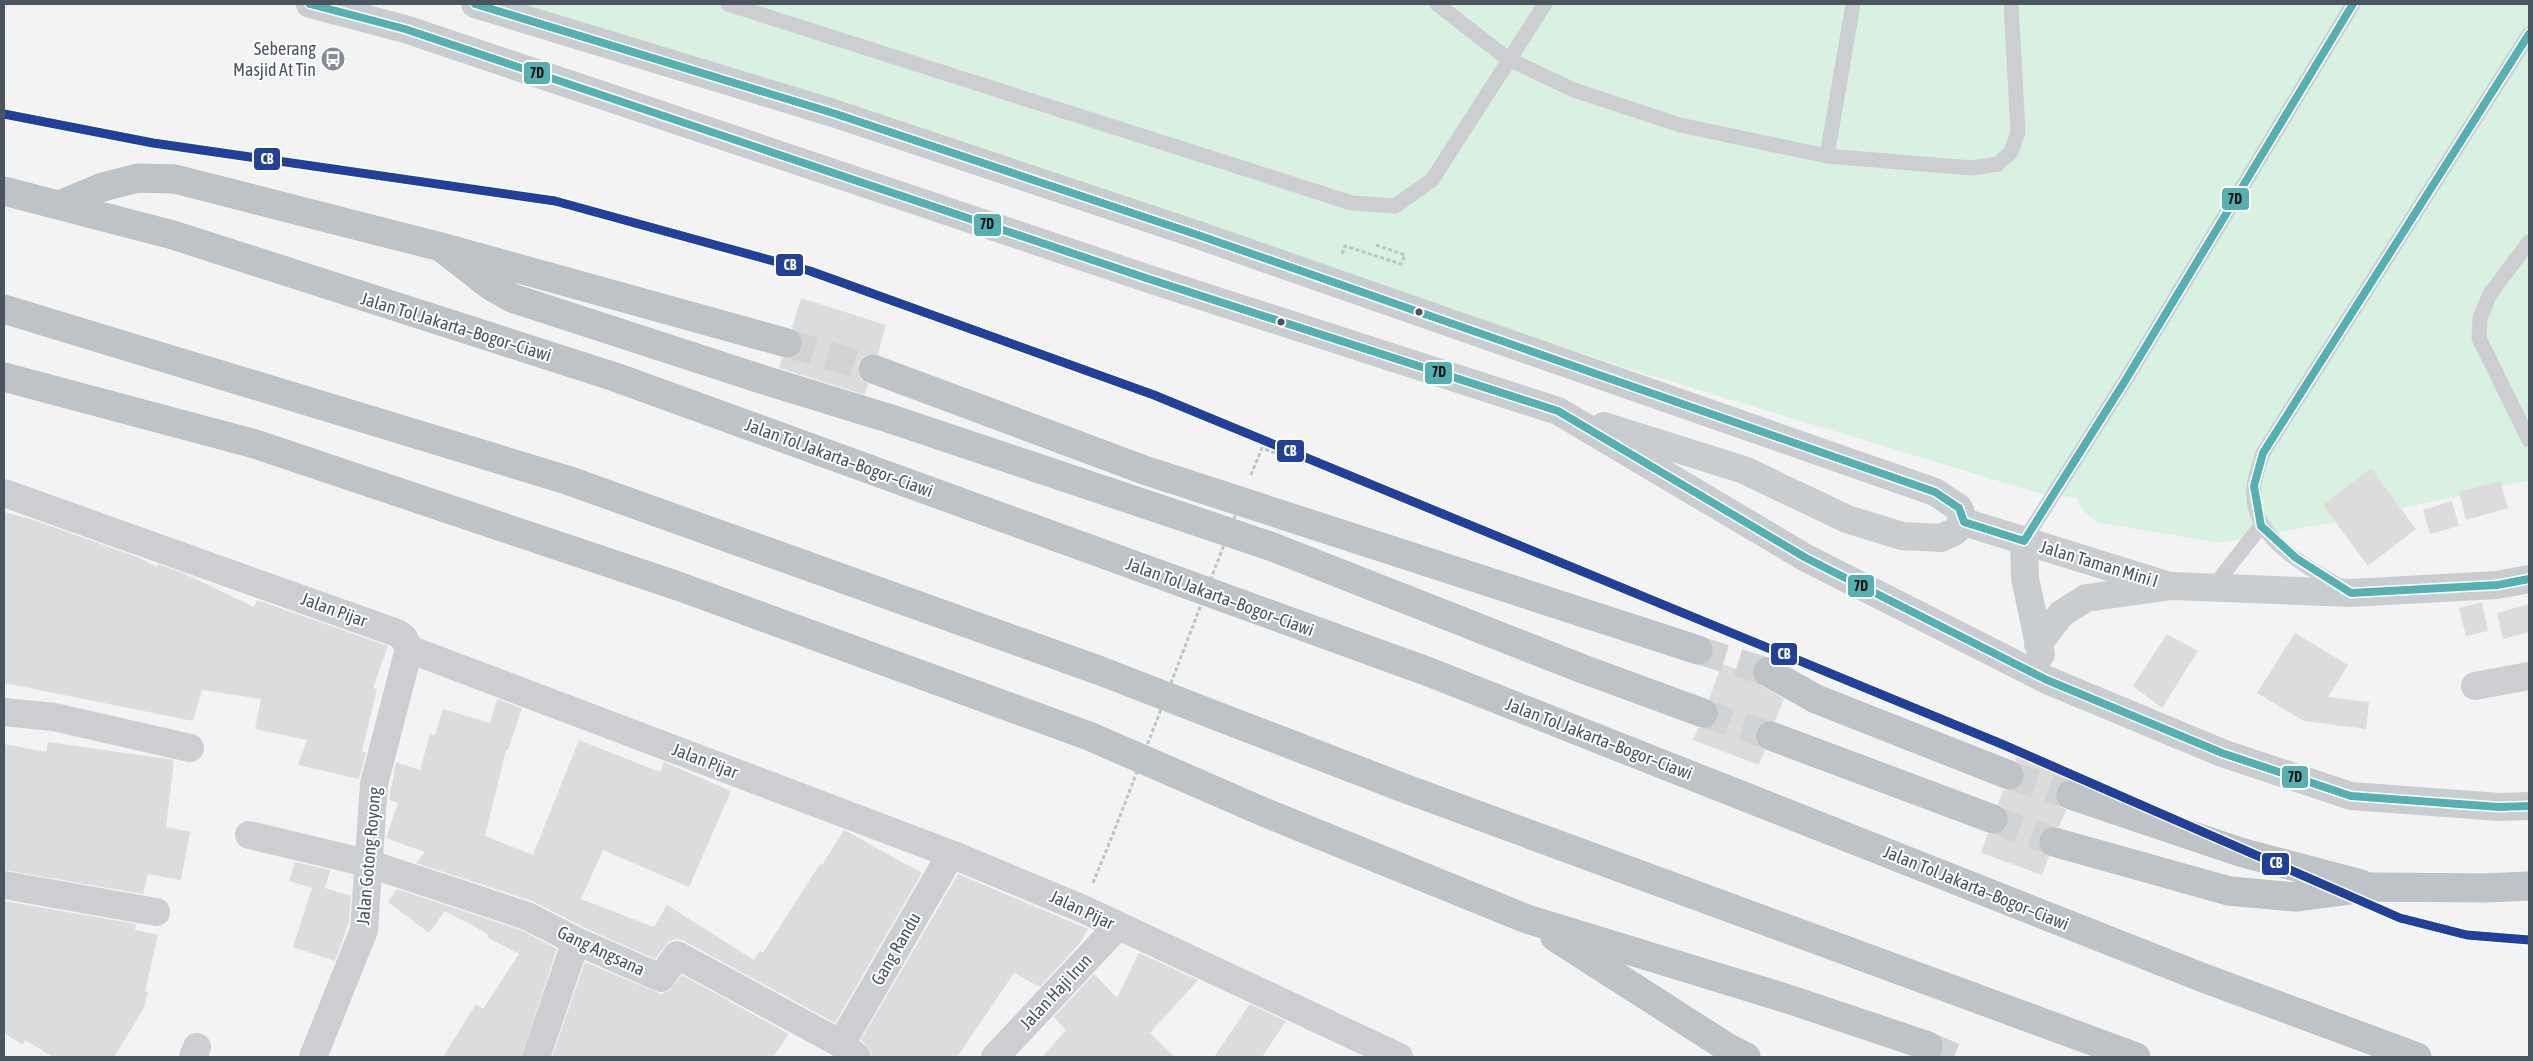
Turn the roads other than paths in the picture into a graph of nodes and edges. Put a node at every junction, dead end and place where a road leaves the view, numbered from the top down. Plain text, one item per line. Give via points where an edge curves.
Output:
1 (310, 4) edge
2 (475, 4) edge
3 (728, 4) edge
4 (1436, 4) edge
5 (1545, 4) edge
6 (1853, 4) edge
7 (2011, 4) edge
8 (2354, 4) edge
9 (2529, 34) edge
10 (1508, 59) junction
11 (1827, 156) junction
12 (4, 191) edge
13 (62, 204) junction
14 (2529, 242) edge
15 (441, 246) junction
16 (4, 309) edge
17 (787, 343) tunnel mouth
18 (873, 369) tunnel mouth
19 (4, 377) edge
20 (1558, 411) junction
21 (2529, 440) edge
22 (4, 493) edge
23 (1964, 522) junction
24 (2261, 526) junction
25 (2024, 541) junction
26 (2529, 579) edge
27 (2172, 586) junction
28 (2213, 587) junction
29 (2351, 593) junction
30 (2038, 644) junction
31 (409, 649) junction
32 (1698, 650) tunnel mouth
33 (1768, 672) tunnel mouth
34 (2529, 676) edge
35 (2047, 680) junction
36 (2475, 686) dead end
37 (4, 712) edge
38 (1703, 713) tunnel mouth
39 (1771, 736) tunnel mouth
40 (190, 748) dead end
41 (2009, 775) tunnel mouth
42 (2071, 795) tunnel mouth
43 (2529, 806) edge
44 (1993, 819) tunnel mouth
45 (249, 835) dead end
46 (2054, 842) tunnel mouth
47 (951, 854) junction
48 (367, 863) junction
49 (4, 885) edge
50 (2529, 886) edge
51 (2372, 887) junction
52 (156, 912) dead end
53 (1526, 919) junction
54 (1117, 927) junction
55 (576, 941) junction
56 (1928, 1046) tunnel mouth
57 (849, 1051) edge
58 (313, 1057) edge
59 (536, 1057) edge
60 (995, 1057) edge
61 (1399, 1057) edge
62 (1746, 1057) edge
63 (2136, 1057) edge
64 (2417, 1057) edge

1 - 20 main road via 405,29 1158,282
2 - 23 main road via 833,113 1332,281 1935,492 1959,508
3 - 10 lane via 1352,203 1395,206 1432,180
4 - 10 lane
5 - 10 lane
6 - 11 lane
7 - 11 lane via 2018,132 2011,152 1998,164 1972,168
8 - 25 lane
9 - 24 lane via 2263,452 2254,486
10 - 11 lane via 1574,90 1680,124
12 - 13 highway, Jalan Tol Jakarta–Bogor–Ciawi
13 - 15 highway via 103,187 138,178 174,179
13 - 64 highway, Jalan Tol Jakarta–Bogor–Ciawi via 173,235 615,376 1429,672 2201,977
14 - 21 lane via 2490,294 2480,318 2479,338
15 - 17 highway
15 - 38 highway via 491,286 512,298 891,419 1270,546
16 - 63 highway via 567,480 1098,670 1401,787
18 - 32 highway via 1144,470
19 - 53 highway via 255,444 678,586 1089,736 1266,813
20 - 23 main road via 1744,470 1846,519 1902,536 1941,538
20 - 35 main road via 1806,558
22 - 31 street, Jalan Pijar via 397,633 404,638
23 - 25 main road, Jalan Taman Mini I
24 - 28 lane
24 - 29 lane via 2296,558
25 - 27 main road, Jalan Taman Mini I
25 - 30 main road via 2025,578
26 - 29 main road via 2496,585
27 - 28 main road
27 - 30 main road via 2086,598 2061,614
28 - 29 main road
30 - 35 main road
31 - 47 street, Jalan Pijar
31 - 48 street, Jalan Gotong Royong via 374,784
33 - 41 highway via 1816,699
34 - 36 street
35 - 43 main road via 2222,754 2351,796 2499,807
37 - 40 street via 54,717
39 - 44 highway
42 - 51 highway via 2240,852
45 - 48 street, Gang Angsana
46 - 51 highway via 2230,891 2295,898
47 - 54 street, Jalan Pijar via 1083,909
47 - 57 street, Gang Randu
48 - 55 street, Gang Angsana via 526,916
48 - 58 street, Jalan Gotong Royong via 364,930
49 - 52 street
50 - 51 highway
53 - 56 highway via 1785,998
53 - 62 highway
54 - 60 street, Jalan Haji Irun
54 - 61 street, Jalan Pijar
55 - 57 street, Gang Angsana via 661,978 677,955
55 - 59 street

